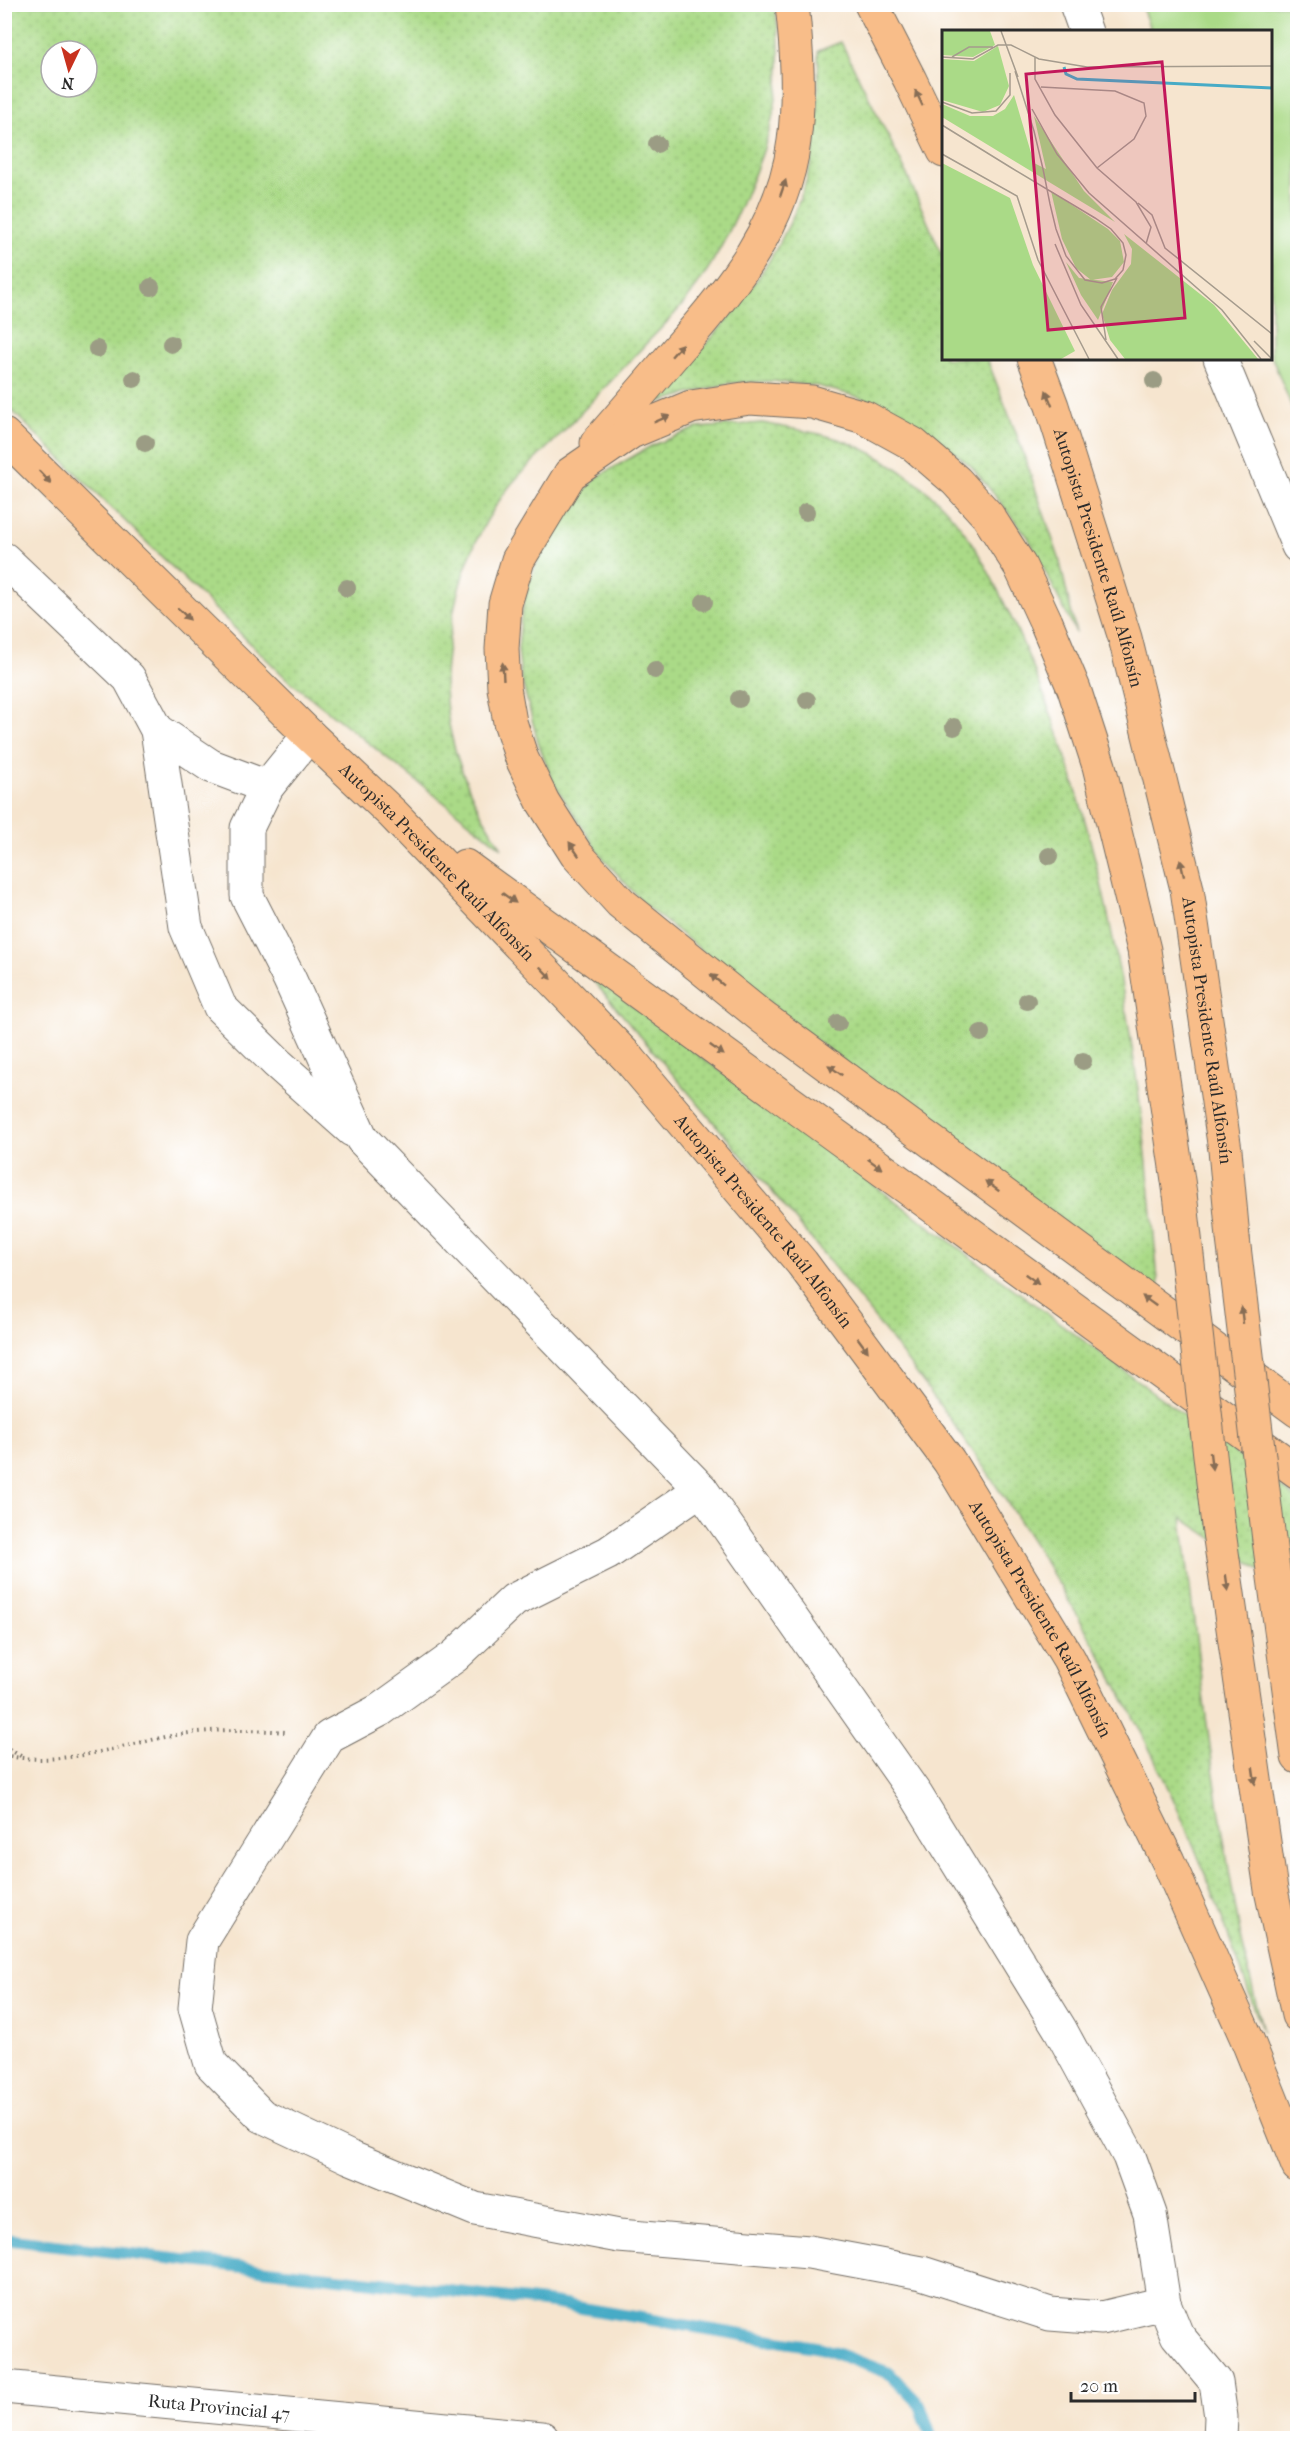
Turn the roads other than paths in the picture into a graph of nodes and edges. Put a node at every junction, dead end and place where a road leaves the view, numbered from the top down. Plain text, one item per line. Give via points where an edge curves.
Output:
1 (792, 4) edge
2 (871, 4) edge
3 (1076, 4) edge
4 (1085, 30) edge
5 (942, 147) edge
6 (1035, 360) edge
7 (1221, 360) edge
8 (4, 435) edge
9 (570, 474) junction
10 (1298, 546) edge
11 (4, 560) edge
12 (157, 730) junction
13 (309, 735) junction
14 (267, 787) junction
15 (393, 814) junction
16 (362, 1139) junction
17 (1298, 1411) edge
18 (1298, 1472) edge
19 (701, 1489) junction
20 (1298, 1757) edge
21 (1298, 2015) edge
22 (1298, 2166) edge
23 (1164, 2304) junction
24 (4, 2387) edge
25 (542, 2439) edge
26 (1220, 2439) edge

9 -> 1 highway via 709,313 759,245 773,216 794,143 798,102
5 -> 2 highway
3 - 4 street
20 -> 6 highway, Autopista Presidente Raúl Alfonsín, bridge via 1225,1150 1187,890 1125,638
7 - 10 street
8 -> 13 highway, Autopista Presidente Raúl Alfonsín
17 -> 9 highway via 762,1017 621,903 576,854 522,759 510,722 501,649 506,604 518,560
9 -> 21 highway, bridge via 631,432 691,407 750,398 812,402 864,417 913,444 956,481 988,516 1020,566 1074,689 1099,766 1144,950 1180,1194 1218,1525 1270,1890
11 - 12 street via 129,678
12 - 14 street via 212,766
12 - 16 street via 186,927 220,1007
13 - 14 street
13 - 15 highway, Autopista Presidente Raúl Alfonsín
14 - 16 street via 247,828 247,896
15 -> 18 highway
15 -> 22 highway, Autopista Presidente Raúl Alfonsín via 629,1059 801,1263 949,1461 1069,1659 1182,1893
16 - 19 street
19 - 23 street via 916,1795 1060,2029 1129,2156 1150,2214
19 - 23 street via 608,1554 514,1600 446,1662 380,1710 329,1737 202,1941 195,2008 211,2064 262,2116 475,2209 619,2236 809,2252 922,2272 1050,2314 1102,2318
23 - 26 street via 1177,2335 1216,2382
24 - 25 street, Ruta Provincial 47

